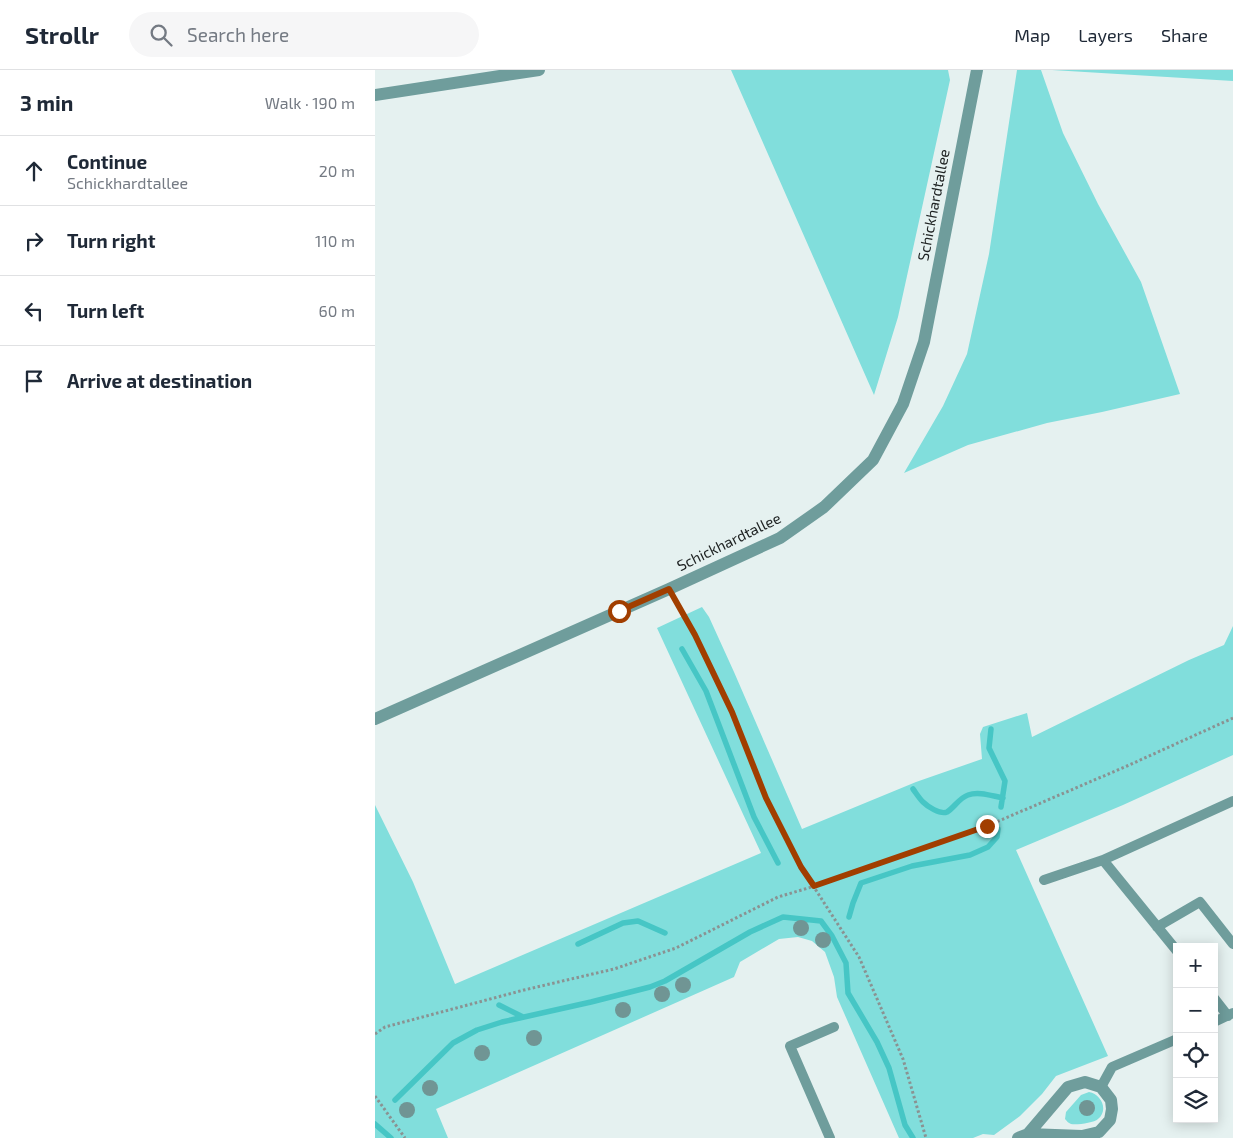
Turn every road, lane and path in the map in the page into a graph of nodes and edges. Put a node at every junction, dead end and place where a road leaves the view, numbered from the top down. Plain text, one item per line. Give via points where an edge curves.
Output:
1 (539, 70) edge
2 (977, 70) edge
3 (375, 96) edge
4 (669, 589) junction
5 (1233, 718) edge
6 (375, 719) edge
7 (1233, 801) edge
8 (1103, 860) junction
9 (1044, 880) dead end
10 (814, 886) junction
11 (1157, 927) junction
12 (1233, 944) edge
13 (1173, 946) edge
14 (1218, 1002) edge
15 (1231, 1014) edge
16 (1218, 1020) edge
17 (834, 1026) dead end
18 (375, 1034) edge
19 (1173, 1041) edge
20 (1101, 1087) junction
21 (375, 1096) edge
22 (1023, 1136) edge
23 (405, 1138) edge
24 (830, 1138) edge
25 (926, 1138) edge

1 - 3 street
2 - 4 street, Schickhardtallee via 924,342 903,404 873,460 824,508 779,538
4 - 6 street, Schickhardtallee
4 - 10 path via 732,712 766,798
5 - 10 path via 987,826
7 - 8 lane
8 - 9 lane
8 - 11 lane
10 - 18 path via 778,897 676,948 632,963 385,1027
10 - 25 path via 859,957 903,1059
11 - 12 lane via 1200,902
11 - 13 lane
14 - 15 lane
15 - 16 lane
17 - 24 lane via 789,1046
19 - 20 lane via 1112,1067
20 - 22 street via 1085,1082 1068,1087
20 - 22 street via 1111,1100 1112,1109 1110,1120 1099,1132 1082,1136
21 - 23 path

